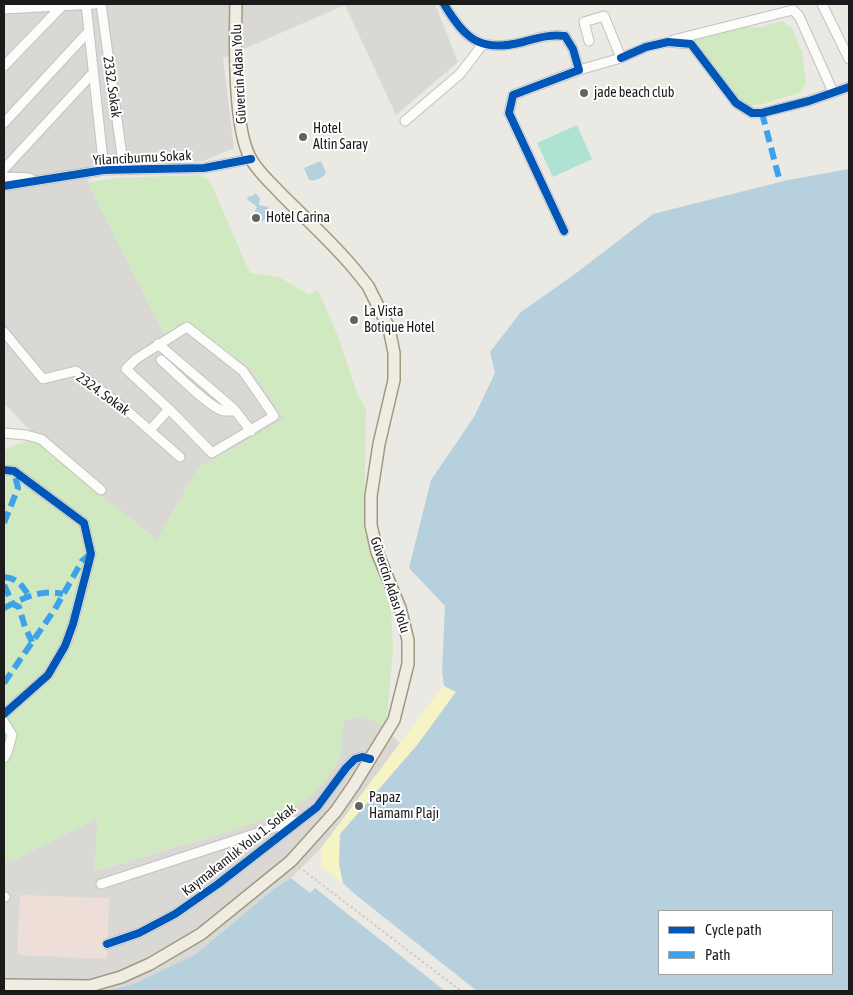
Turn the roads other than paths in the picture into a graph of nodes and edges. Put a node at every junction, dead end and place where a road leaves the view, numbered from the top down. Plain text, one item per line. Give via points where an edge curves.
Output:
1 (89, 4) edge
2 (101, 4) edge
3 (236, 4) edge
4 (444, 4) edge
5 (822, 4) edge
6 (62, 6) junction
7 (795, 7) edge
8 (4, 9) edge
9 (88, 32) junction
10 (589, 41) dead end
11 (668, 42) junction
12 (483, 44) junction
13 (621, 58) junction
14 (849, 59) edge
15 (4, 66) edge
16 (579, 70) junction
17 (92, 74) junction
18 (849, 87) edge
19 (833, 92) junction
20 (405, 121) dead end
21 (4, 123) edge
22 (251, 159) junction
23 (4, 169) edge
24 (104, 170) junction
25 (124, 170) junction
26 (4, 177) edge
27 (55, 178) junction
28 (4, 186) edge
29 (564, 231) dead end
30 (4, 332) edge
31 (158, 344) junction
32 (161, 360) dead end
33 (169, 409) junction
34 (234, 409) junction
35 (150, 430) junction
36 (251, 431) junction
37 (4, 433) edge
38 (180, 457) dead end
39 (4, 470) edge
40 (101, 490) dead end
41 (4, 714) edge
42 (4, 722) edge
43 (4, 758) edge
44 (370, 760) junction
45 (299, 820) junction
46 (101, 884) dead end
47 (107, 944) dead end
48 (4, 985) edge

1 - 6 street
1 - 9 street, 2332. Sokak
2 - 25 street, 2332. Sokak
3 - 22 main road, Güvercin Adası Yolu via 237,94 243,140
4 - 12 street via 457,25
5 - 14 street
6 - 8 street
6 - 15 street
7 - 11 street
7 - 19 street
9 - 17 street, 2332. Sokak
9 - 21 street
10 - 13 street via 584,22 604,16
11 - 13 street
11 - 19 street via 691,44 736,103 752,112 762,113
12 - 16 street via 502,46 552,34 565,36
12 - 20 street via 460,74
13 - 16 street
16 - 29 street via 513,95 509,113
17 - 23 street
17 - 24 street, 2332. Sokak
18 - 19 street
22 - 25 street, Yilanciburnu Sokak via 204,168
22 - 44 main road, Güvercin Adası Yolu via 368,286 391,336 394,380 370,496 371,524 377,552 405,626 408,664 394,720
24 - 25 street, Yilanciburnu Sokak
24 - 27 street, Yilanciburnu Sokak
26 - 27 street
27 - 28 street, Yilanciburnu Sokak
30 - 35 street, 2324. Sokak via 43,379 76,371
31 - 33 street via 126,369
31 - 34 street
31 - 36 street via 187,327 243,371 274,416
32 - 34 street via 218,409
33 - 35 street
33 - 36 street via 212,453
34 - 36 street
35 - 38 street, 2324. Sokak
37 - 40 street via 41,439
39 - 41 street via 14,471 84,523 91,554 66,646 48,675
42 - 43 street via 12,735
44 - 45 street, Kaymakamlık Yolu 1. Sokak via 355,759 317,807
44 - 48 main road, Güvercin Adası Yolu via 336,811 292,861 201,934 176,950 121,977 90,986
45 - 46 street
45 - 47 street, Kaymakamlık Yolu 1. Sokak via 175,914

